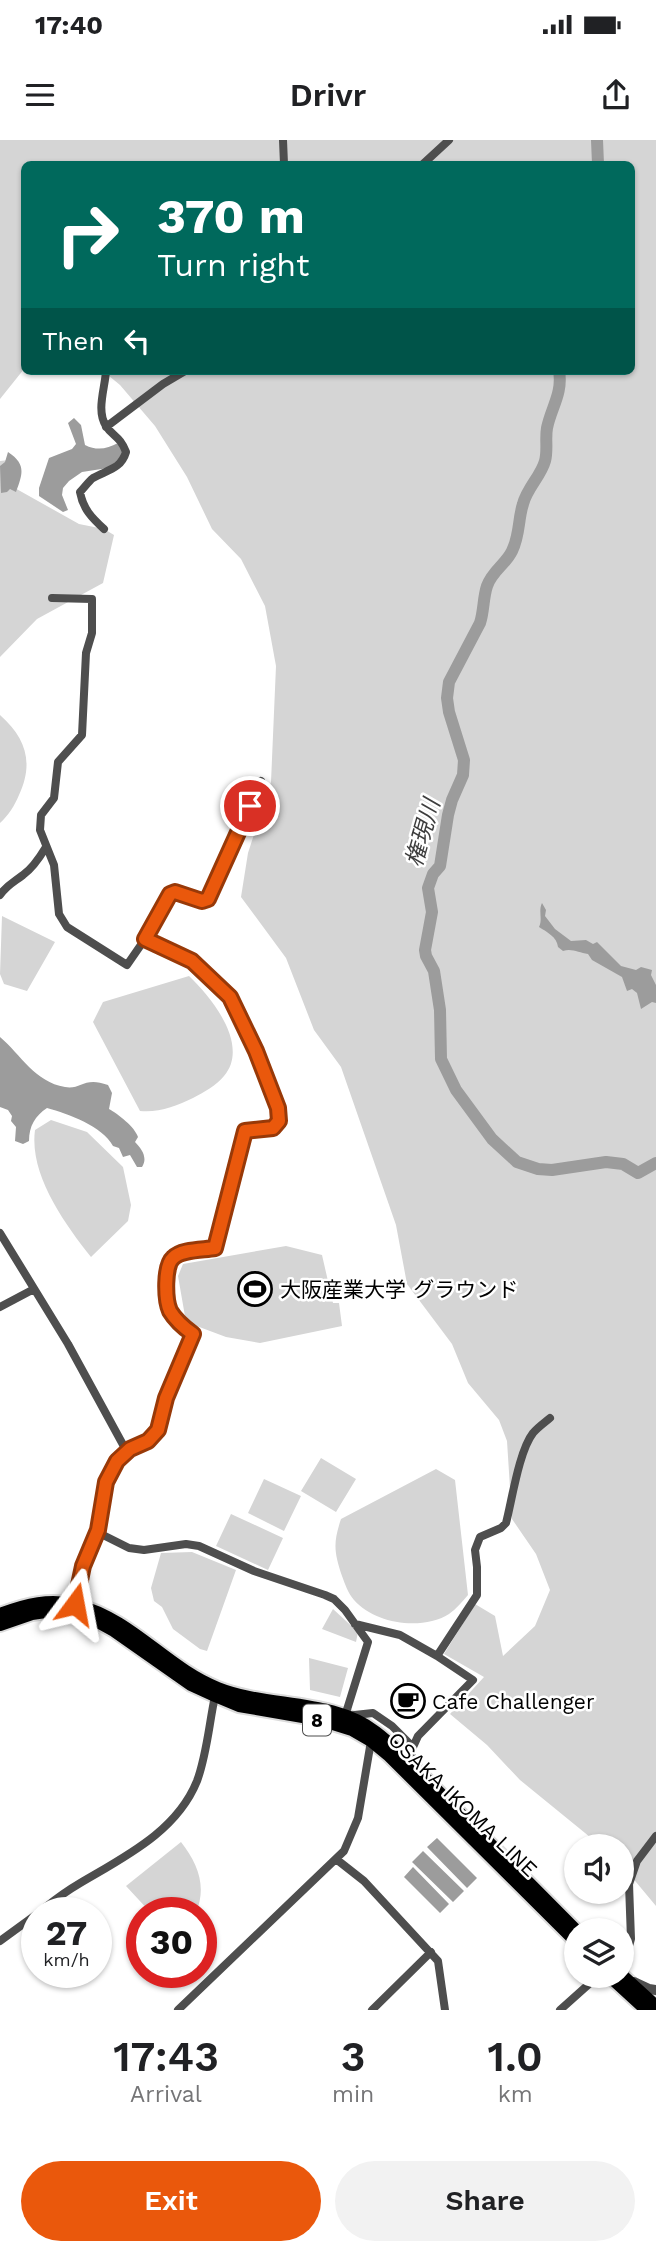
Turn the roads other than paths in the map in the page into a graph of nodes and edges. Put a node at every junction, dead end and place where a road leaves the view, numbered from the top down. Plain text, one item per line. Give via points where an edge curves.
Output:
1 (283, 140) edge
2 (449, 140) edge
3 (284, 161) edge
4 (426, 161) edge
5 (106, 375) edge
6 (179, 375) edge
7 (106, 427) junction
8 (104, 529) dead end
9 (52, 598) dead end
10 (261, 781) dead end
11 (46, 847) junction
12 (0, 895) edge
13 (145, 939) junction
14 (0, 1233) edge
15 (34, 1289) junction
16 (0, 1307) edge
17 (550, 1418) dead end
18 (127, 1452) junction
19 (97, 1532) junction
20 (75, 1604) junction
21 (0, 1615) edge
22 (355, 1624) junction
23 (0, 1625) edge
24 (437, 1656) junction
25 (215, 1696) junction
26 (345, 1716) junction
27 (371, 1741) junction
28 (412, 1747) junction
29 (410, 1763) junction
30 (656, 1836) edge
31 (336, 1859) junction
32 (59, 1897) edge
33 (564, 1918) edge
34 (629, 1918) edge
35 (21, 1925) edge
36 (564, 1930) edge
37 (0, 1941) edge
38 (430, 1952) junction
39 (634, 1982) edge
40 (634, 1986) edge
41 (585, 1988) edge
42 (622, 1988) edge
43 (656, 1990) edge
44 (656, 2006) edge
45 (642, 2007) edge
46 (178, 2010) edge
47 (372, 2010) edge
48 (445, 2010) edge
49 (560, 2010) edge

1 - 3 street
2 - 4 street
5 - 7 street via 100,410
6 - 7 street
7 - 8 street via 123,443 123,460 80,492 88,514
9 - 11 street via 92,599 92,633 86,653 82,735 58,762 54,798 41,816
10 - 13 street via 208,899 170,894
11 - 12 street
11 - 13 street via 54,865 59,914 67,928 127,965
13 - 18 street via 192,961 230,997 256,1051 279,1121 273,1128 245,1131 215,1248 178,1254 166,1268 168,1308 180,1326 193,1334 158,1430
14 - 15 street
15 - 16 street
15 - 18 street
17 - 24 street via 528,1442 506,1523 480,1537 475,1550 477,1595
18 - 19 street via 106,1482
19 - 20 street
19 - 22 street via 129,1548 199,1546 325,1595 340,1604
20 - 21 main road, OSAKA IKOMA LINE / 8 via 37,1602
20 - 26 main road, OSAKA IKOMA LINE / 8 via 111,1618 217,1688
22 - 24 street via 400,1635
22 - 26 street via 368,1642
23 - 25 main road, OSAKA IKOMA LINE / 8 via 58,1610 85,1615
24 - 28 street via 473,1680
25 - 27 main road, OSAKA IKOMA LINE / 8 via 248,1708 320,1720
25 - 32 street via 202,1766 177,1813 146,1843
26 - 28 street via 373,1713
26 - 29 main road, OSAKA IKOMA LINE / 8 via 375,1731
27 - 31 street via 358,1818
27 - 36 main road, OSAKA IKOMA LINE / 8
28 - 29 street
29 - 33 main road, OSAKA IKOMA LINE / 8
30 - 34 street via 631,1874
31 - 38 street via 364,1881
31 - 46 street
35 - 37 street
38 - 47 street
38 - 48 street via 438,1961
39 - 43 street
40 - 44 main road
41 - 49 street
42 - 45 main road

